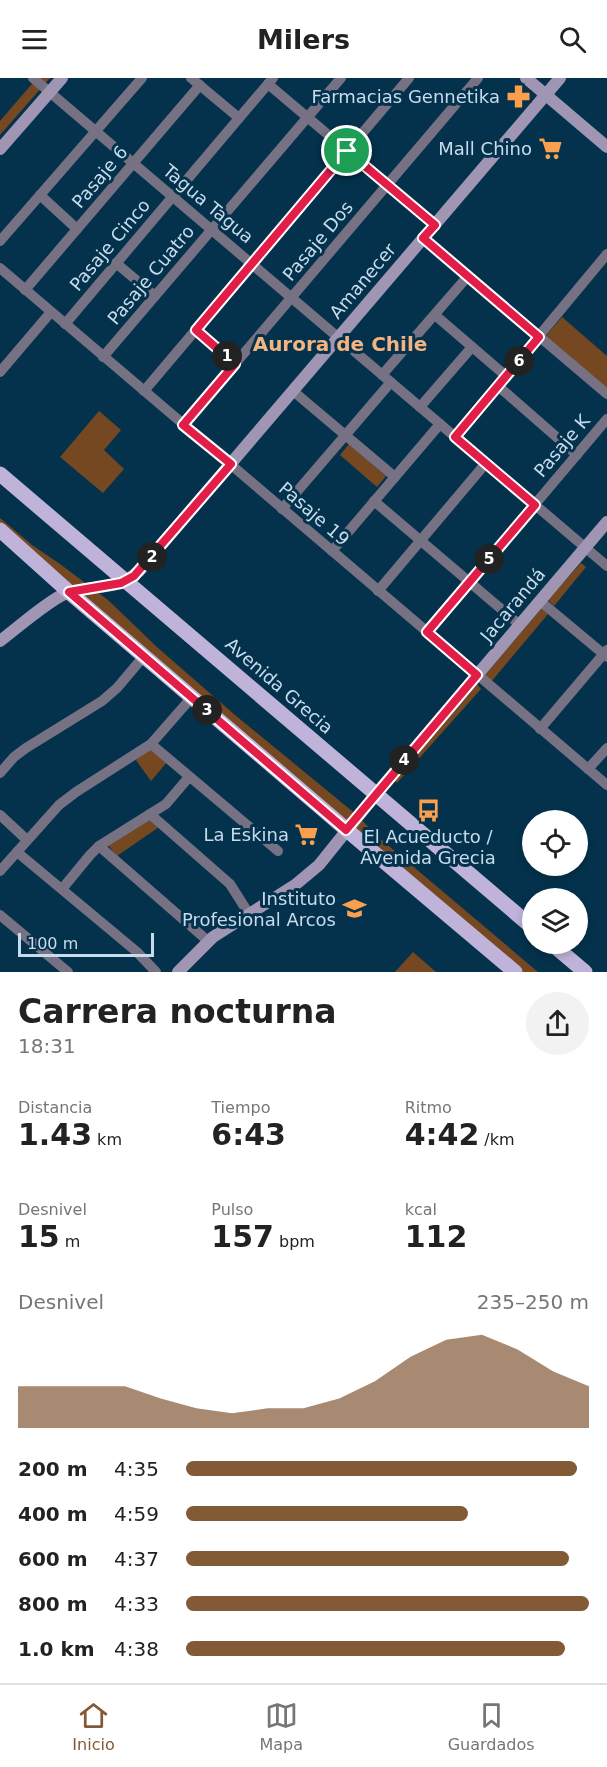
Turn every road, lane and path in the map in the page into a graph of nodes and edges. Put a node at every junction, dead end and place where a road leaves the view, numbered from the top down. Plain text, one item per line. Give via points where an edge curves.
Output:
1 (33, 78) edge
2 (62, 78) edge
3 (142, 78) edge
4 (341, 78) edge
5 (409, 78) edge
6 (478, 78) edge
7 (526, 78) edge
8 (560, 78) edge
9 (271, 81) edge
10 (195, 82) edge
11 (50, 92) junction
12 (546, 95) junction
13 (308, 117) junction
14 (239, 118) junction
15 (96, 131) junction
16 (607, 147) edge
17 (0, 149) edge
18 (347, 151) junction
19 (134, 163) junction
20 (387, 185) junction
21 (40, 195) junction
22 (173, 196) junction
23 (435, 225) junction
24 (77, 229) junction
25 (212, 230) junction
26 (423, 238) junction
27 (0, 241) edge
28 (607, 254) edge
29 (116, 263) junction
30 (252, 264) junction
31 (0, 268) edge
32 (468, 276) junction
33 (26, 290) junction
34 (155, 296) junction
35 (291, 297) junction
36 (51, 312) junction
37 (435, 315) junction
38 (65, 324) junction
39 (196, 330) junction
40 (539, 337) junction
41 (339, 338) junction
42 (472, 347) junction
43 (103, 357) junction
44 (235, 364) junction
45 (0, 372) edge
46 (506, 376) junction
47 (387, 379) junction
48 (498, 386) junction
49 (144, 391) junction
50 (293, 391) junction
51 (607, 394) edge
52 (420, 407) junction
53 (607, 419) edge
54 (440, 424) junction
55 (183, 425) junction
56 (346, 435) junction
57 (455, 437) junction
58 (577, 455) junction
59 (486, 463) junction
60 (231, 464) junction
61 (0, 474) edge
62 (395, 477) junction
63 (374, 501) junction
64 (535, 505) junction
65 (282, 509) junction
66 (607, 522) edge
67 (0, 530) edge
68 (421, 540) junction
69 (586, 548) junction
70 (332, 551) junction
71 (607, 566) edge
72 (126, 580) junction
73 (470, 582) junction
74 (378, 591) junction
75 (69, 592) junction
76 (540, 601) junction
77 (520, 625) junction
78 (427, 632) junction
79 (0, 641) edge
80 (606, 654) edge
81 (144, 656) junction
82 (477, 675) junction
83 (192, 697) junction
84 (540, 729) junction
85 (151, 744) junction
86 (607, 748) edge
87 (588, 770) junction
88 (0, 772) edge
89 (189, 777) junction
90 (607, 785) edge
91 (376, 794) junction
92 (150, 814) junction
93 (0, 815) edge
94 (346, 830) junction
95 (27, 840) junction
96 (99, 846) junction
97 (278, 851) dead end
98 (17, 852) junction
99 (0, 871) edge
100 (62, 890) junction
101 (249, 914) junction
102 (0, 915) edge
103 (522, 918) edge
104 (208, 941) junction
105 (564, 954) edge
106 (511, 971) edge
107 (68, 972) edge
108 (156, 972) edge
109 (178, 972) edge
110 (585, 972) edge

1 - 11 street, Tagua Tagua
2 - 11 street
3 - 15 street
4 - 13 street, Pasaje Cuatro
5 - 18 street
6 - 20 street, Pasaje Dos
7 - 12 street
8 - 12 street, Amanecer
9 - 13 street
9 - 14 street, Pasaje Cinco
10 - 14 street
10 - 19 street, Pasaje 6
11 - 15 street, Tagua Tagua
11 - 17 street
12 - 16 street
12 - 23 street, Amanecer
13 - 18 street
13 - 25 street, Pasaje Cuatro
14 - 22 street, Pasaje Cinco
15 - 19 street, Tagua Tagua
15 - 21 street
18 - 20 street
18 - 30 street
19 - 22 street, Tagua Tagua
19 - 24 street, Pasaje 6
20 - 23 street
20 - 35 street, Pasaje Dos
21 - 24 street
21 - 27 street
22 - 25 street, Tagua Tagua
22 - 29 street, Pasaje Cinco
23 - 26 street, Amanecer
24 - 33 street, Pasaje 6
25 - 30 street, Tagua Tagua
25 - 34 street, Pasaje Cuatro
26 - 32 street
26 - 41 street, Amanecer
28 - 40 street
29 - 34 street
29 - 38 street, Pasaje Cinco
30 - 35 street, Tagua Tagua
30 - 39 street
31 - 33 street, Pasaje 19
32 - 37 street
32 - 40 street
33 - 36 street, Pasaje 19
34 - 43 street, Pasaje Cuatro
35 - 41 street, Tagua Tagua
35 - 44 street, Pasaje Dos
36 - 38 street, Pasaje 19
36 - 45 street
37 - 42 street
37 - 47 street
38 - 43 street, Pasaje 19
39 - 44 street
39 - 49 street
40 - 46 street
40 - 51 street
41 - 47 street, Tagua Tagua
41 - 50 street, Amanecer
42 - 46 street
42 - 52 street
43 - 49 street, Pasaje 19
44 - 55 street, Pasaje Dos
46 - 48 street
47 - 52 street, Tagua Tagua
47 - 56 street
48 - 57 street
48 - 58 street
49 - 55 street, Pasaje 19
50 - 56 street
50 - 60 street, Amanecer
52 - 54 street, Tagua Tagua
53 - 58 street, Pasaje K
54 - 57 street, Tagua Tagua
54 - 62 street
55 - 60 street, Pasaje 19
56 - 62 street
56 - 65 street
57 - 59 street, Tagua Tagua
58 - 64 street, Pasaje K
59 - 64 street, Tagua Tagua
59 - 68 street
60 - 65 street, Pasaje 19
60 - 72 street, Amanecer via 139,571
61 - 72 main road, Avenida Grecia
62 - 63 street
63 - 68 street
63 - 70 street
64 - 69 street, Tagua Tagua
64 - 73 street, Pasaje K
65 - 70 street, Pasaje 19
66 - 69 street, Jacarandá
67 - 75 main road
68 - 73 street
68 - 74 street
69 - 71 street, Tagua Tagua
69 - 76 street, Jacarandá
70 - 74 street, Pasaje 19
72 - 75 street, Amanecer
72 - 91 main road, Avenida Grecia
73 - 77 street
73 - 78 street, Pasaje K
74 - 78 street, Pasaje 19
75 - 79 street
75 - 81 main road
76 - 77 street, Jacarandá
76 - 80 street
77 - 82 street, Jacarandá
78 - 82 street, Pasaje 19
80 - 84 street
81 - 83 main road
81 - 88 street via 102,701 19,753
82 - 84 street, Pasaje 19
82 - 91 street, Jacarandá
83 - 85 street
83 - 94 main road
84 - 87 street, Pasaje 19
85 - 89 street
85 - 95 street via 67,798
86 - 87 street
87 - 90 street, Pasaje 19
89 - 92 street via 170,801
89 - 97 street
91 - 94 street, Jacarandá
91 - 103 main road, Avenida Grecia
92 - 96 street
92 - 101 street via 230,884
93 - 95 street
94 - 101 street, Jacarandá via 311,873
94 - 106 main road
95 - 98 street
96 - 100 street
96 - 104 street
98 - 99 street
98 - 100 street
100 - 108 street
101 - 104 street, Jacarandá
102 - 107 street
104 - 109 street, Jacarandá
105 - 110 main road

